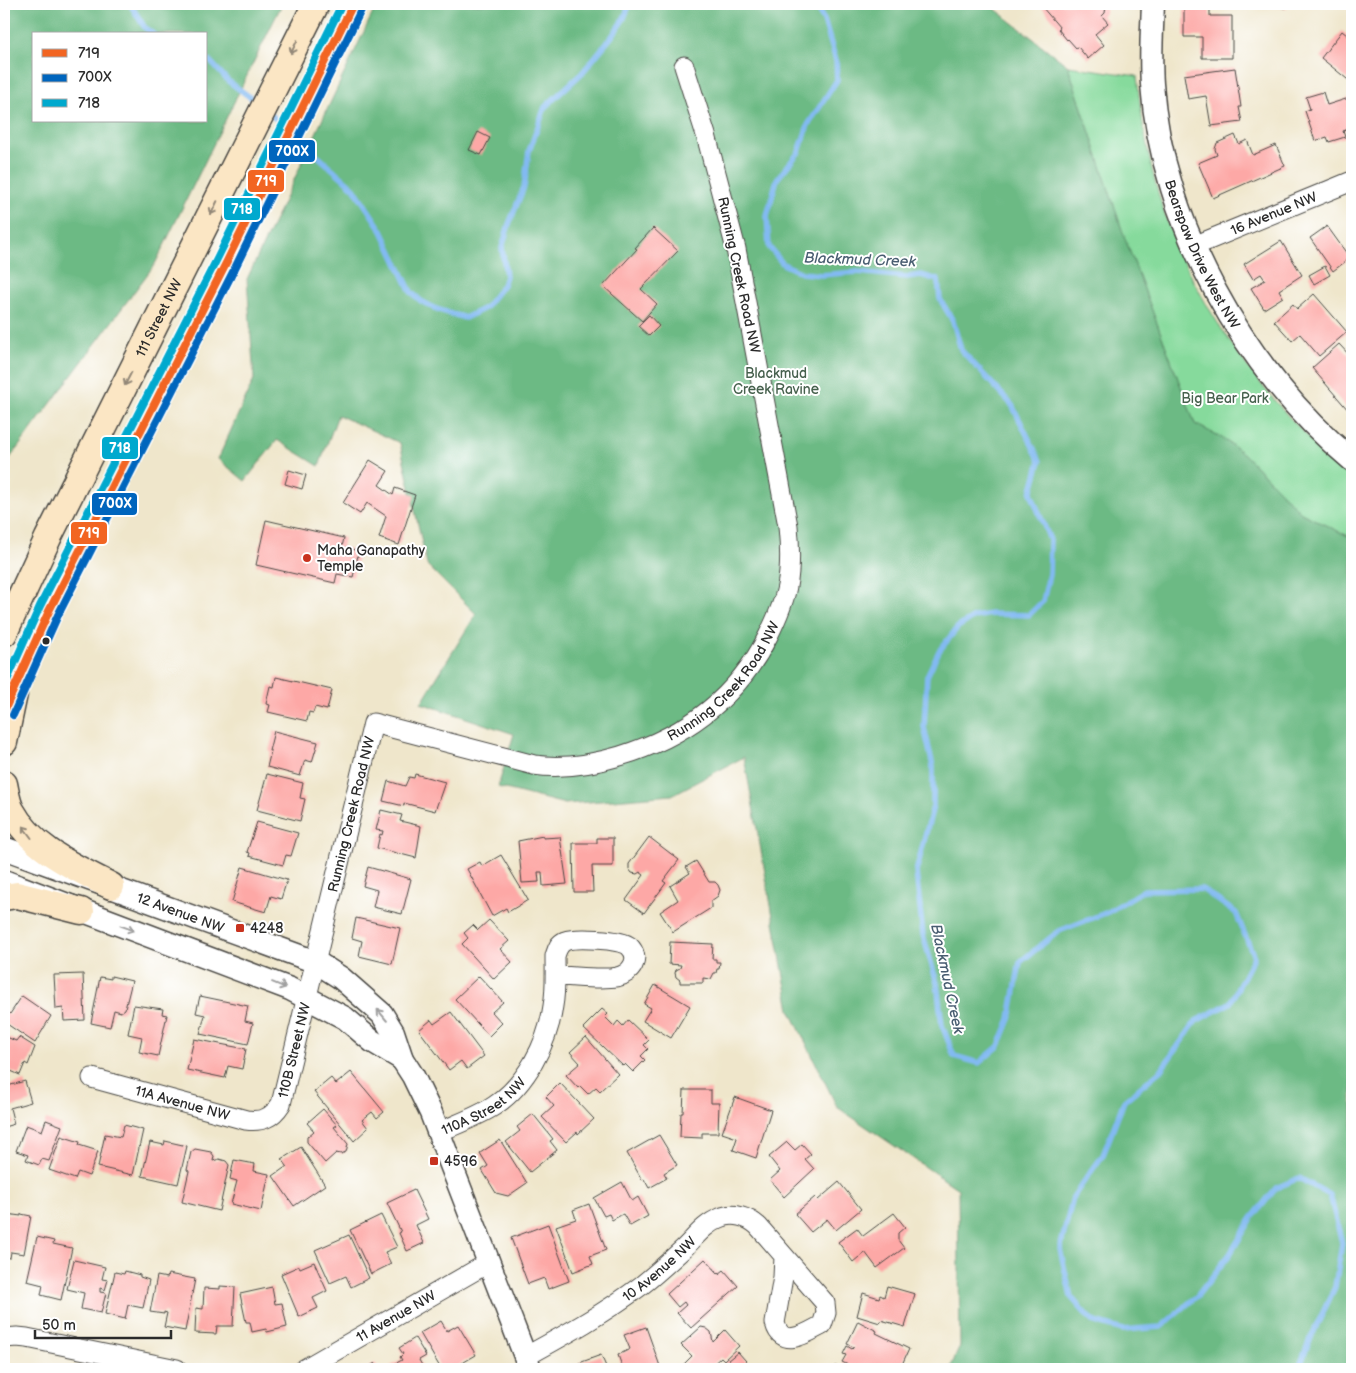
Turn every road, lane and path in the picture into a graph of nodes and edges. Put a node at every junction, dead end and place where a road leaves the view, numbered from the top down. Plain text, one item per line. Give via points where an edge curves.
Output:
1 (316, 4) edge
2 (353, 4) edge
3 (1154, 4) edge
4 (684, 66) dead end
5 (1352, 181) edge
6 (1194, 246) junction
7 (1352, 460) edge
8 (48, 538) junction
9 (4, 596) edge
10 (4, 634) edge
11 (15, 687) junction
12 (4, 711) edge
13 (4, 742) edge
14 (4, 784) edge
15 (4, 848) edge
16 (4, 881) edge
17 (111, 886) junction
18 (4, 898) edge
19 (81, 911) junction
20 (555, 976) dead end
21 (312, 980) junction
22 (402, 1059) junction
23 (92, 1078) dead end
24 (273, 1115) joint
25 (439, 1132) junction
26 (784, 1257) dead end
27 (488, 1263) junction
28 (4, 1338) edge
29 (527, 1363) edge
30 (177, 1369) edge
31 (304, 1369) edge

1 -> 8 main road, 111 Street NW
2 - 11 main road via 49,611
3 - 6 street, Bearspaw Drive West NW via 1151,82 1158,127 1171,184
4 - 21 street, Running Creek Road NW via 736,249 788,526 787,586 773,626 744,676 708,712 648,746 610,759 544,767 373,723
5 - 6 street, 16 Avenue NW
6 - 7 street, Bearspaw Drive West NW via 1227,312 1259,360 1313,424
8 - 9 main road
8 - 10 main road, 111 Street NW
11 - 12 main road
11 - 13 main road
17 -> 14 main road via 69,865 35,842 12,811
15 - 17 street, 12 Avenue NW
16 - 19 street, 12 Avenue NW
17 - 21 street, 12 Avenue NW
18 - 19 main road via 16,896
19 -> 21 street, 12 Avenue NW via 268,980
20 - 25 street, 110A Street NW via 548,1026 529,1069 495,1105
21 - 22 street, 12 Avenue NW via 345,1018 372,1041
22 -> 21 street, 12 Avenue NW via 393,1032 382,1014 341,978
21 - 24 street, 110B Street NW via 281,1104
22 - 25 street, 12 Avenue NW
23 - 24 street, 11A Avenue NW via 246,1120 260,1121
25 - 27 street, 110A Street NW
26 - 29 street, 10 Avenue NW via 752,1221 738,1216 722,1217 706,1226 664,1266 621,1300
27 - 29 street, 110A Street NW
27 - 31 street, 11 Avenue NW
28 - 30 street via 27,1338

